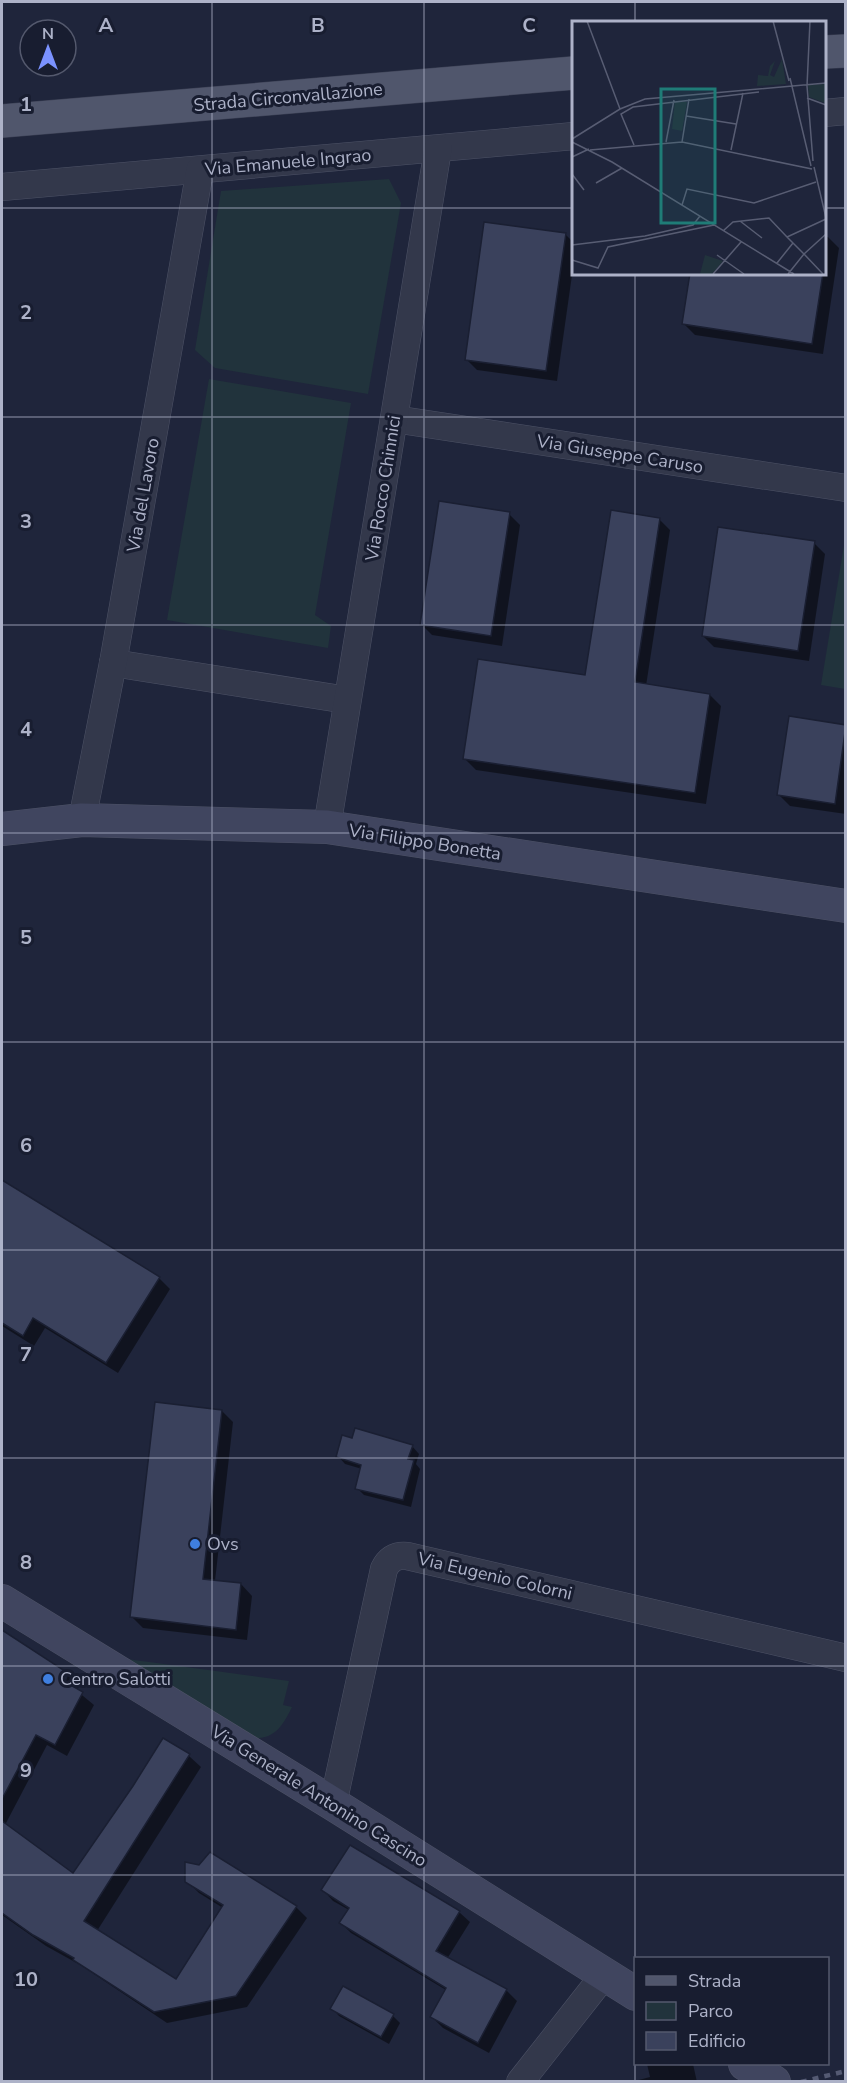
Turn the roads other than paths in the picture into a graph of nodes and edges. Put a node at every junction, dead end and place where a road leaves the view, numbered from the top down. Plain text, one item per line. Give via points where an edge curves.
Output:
1 (846, 51) edge
2 (826, 52) edge
3 (572, 73) edge
4 (846, 111) edge
5 (826, 113) edge
6 (2, 121) edge
7 (572, 136) edge
8 (438, 149) junction
9 (200, 170) junction
10 (2, 187) edge
11 (394, 419) junction
12 (846, 488) edge
13 (113, 663) junction
14 (348, 700) junction
15 (82, 820) junction
16 (327, 827) junction
17 (2, 829) edge
18 (846, 906) edge
19 (2, 1601) edge
20 (846, 1658) edge
21 (333, 1804) junction
22 (605, 1974) junction
23 (634, 1993) edge
24 (747, 2065) edge
25 (520, 2082) edge
26 (774, 2082) edge

1 - 2 main road
3 - 6 main road, Strada Circonvallazione
4 - 5 street
7 - 8 street, Via Emanuele Ingrao
8 - 9 street, Via Emanuele Ingrao
8 - 11 street, Via Rocco Chinnici
9 - 10 street, Via Emanuele Ingrao
9 - 13 street, Via del Lavoro
11 - 12 street, Via Giuseppe Caruso
11 - 14 street, Via Rocco Chinnici
13 - 14 street
13 - 15 street, Via del Lavoro
14 - 16 street, Via Rocco Chinnici
15 - 16 street, Via Filippo Bonetta
15 - 17 street, Via Filippo Bonetta
16 - 18 street, Via Filippo Bonetta
19 - 21 street, Via Generale Antonino Cascino
20 - 21 street, Via Eugenio Colorni via 395,1556 384,1569
21 - 22 street, Via Generale Antonino Cascino
22 - 23 street, Via Generale Antonino Cascino
22 - 25 street
24 - 26 street

